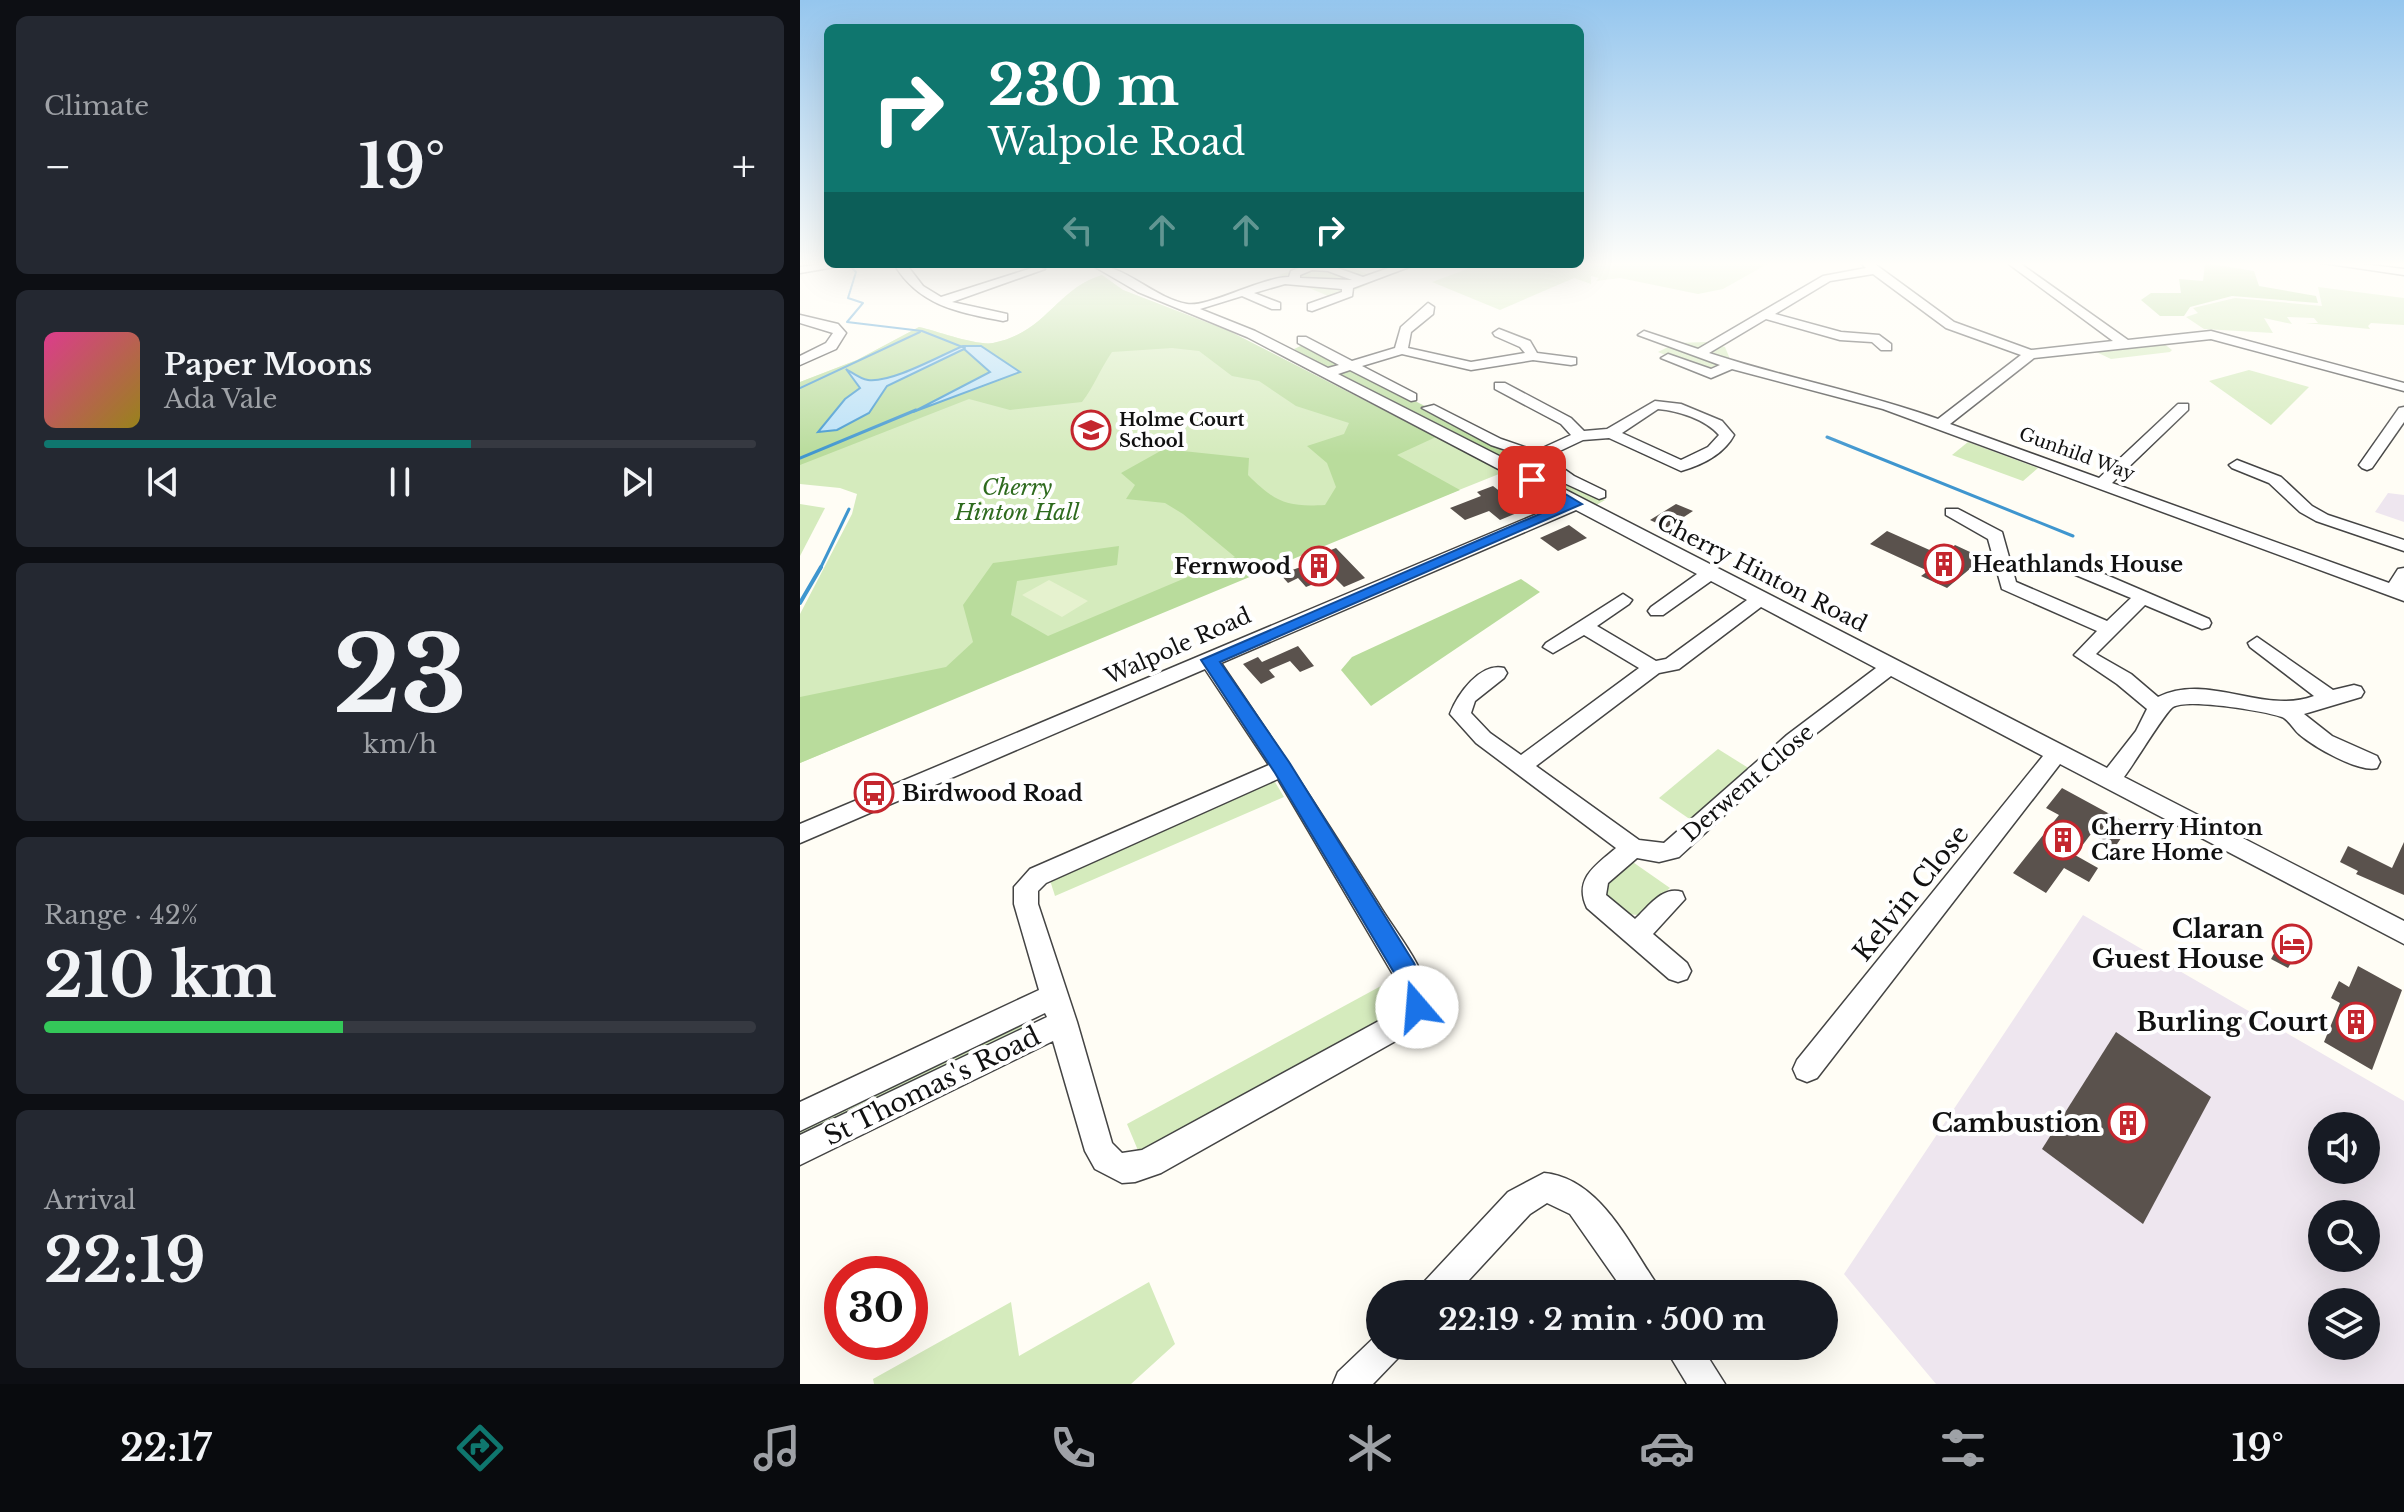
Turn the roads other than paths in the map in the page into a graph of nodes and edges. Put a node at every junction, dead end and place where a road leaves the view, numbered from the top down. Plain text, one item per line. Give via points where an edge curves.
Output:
1 (832, 327) edge
2 (1237, 327) edge
3 (1410, 327) edge
4 (1745, 327) edge
5 (1806, 327) edge
6 (1954, 327) edge
7 (2101, 327) edge
8 (1499, 333) dead end
9 (1644, 335) dead end
10 (1302, 340) dead end
11 (2160, 341) junction
12 (2125, 344) junction
13 (1671, 345) junction
14 (1886, 347) dead end
15 (2089, 348) junction
16 (1401, 350) junction
17 (1698, 354) junction
18 (2030, 354) junction
19 (1533, 356) junction
20 (800, 361) edge
21 (1571, 361) dead end
22 (1352, 364) junction
23 (1731, 365) junction
24 (1327, 373) junction
25 (1500, 386) dead end
26 (2404, 387) edge
27 (1411, 397) dead end
28 (2183, 407) dead end
29 (1429, 408) dead end
30 (2404, 411) edge
31 (1940, 425) junction
32 (1611, 433) junction
33 (1580, 436) junction
34 (1535, 455) junction
35 (2237, 465) dead end
36 (2367, 465) dead end
37 (1511, 468) junction
38 (2101, 484) junction
39 (1599, 494) dead end
40 (1575, 504) junction
41 (1952, 512) dead end
42 (2404, 546) edge
43 (2077, 569) dead end
44 (1710, 573) junction
45 (2404, 573) edge
46 (2399, 593) edge
47 (2143, 597) junction
48 (1760, 599) junction
49 (1623, 600) dead end
50 (1657, 611) dead end
51 (2202, 623) dead end
52 (1584, 626) junction
53 (2110, 629) junction
54 (2257, 643) dead end
55 (1553, 647) dead end
56 (1209, 660) junction
57 (1891, 666) junction
58 (1653, 668) junction
59 (1497, 673) dead end
60 (2354, 692) dead end
61 (2330, 698) junction
62 (2158, 708) junction
63 (2289, 709) junction
64 (2058, 752) junction
65 (2369, 762) dead end
66 (1521, 766) junction
67 (1282, 768) junction
68 (2110, 779) junction
69 (800, 834) edge
70 (1633, 848) junction
71 (1673, 899) dead end
72 (2404, 933) edge
73 (1635, 935) junction
74 (1678, 971) dead end
75 (1060, 1008) junction
76 (1807, 1069) dead end
77 (800, 1117) edge
78 (800, 1150) edge
79 (1448, 1280) edge
80 (1635, 1280) edge
81 (1373, 1360) edge
82 (1691, 1360) edge
83 (1350, 1384) edge
84 (1708, 1384) edge

1 - 20 street via 840,333 831,346
2 - 24 street, Cherry Hinton Road
3 - 16 street
4 - 17 street
5 - 14 street via 1875,338
6 - 18 street
7 - 12 street
8 - 19 street via 1525,344
9 - 13 street, Gunhild Way
10 - 22 street
11 - 12 street
11 - 15 street via 2170,352 2110,359
11 - 26 street via 2220,336
12 - 15 street
13 - 17 street, Gunhild Way
13 - 23 street, Gunhild Way via 1659,354 1711,374
15 - 18 street
16 - 19 street via 1471,366
16 - 22 street
17 - 23 street, Gunhild Way
18 - 31 street
19 - 21 street
22 - 24 street
22 - 27 street
23 - 31 street, Gunhild Way
24 - 37 street, Cherry Hinton Road
25 - 33 street via 1566,421
28 - 38 street
29 - 34 street
30 - 36 street
31 - 38 street, Gunhild Way
32 - 32 street via 1673,467 1725,441 1725,430 1664,404 1646,408
32 - 33 street
33 - 34 street
34 - 37 street
34 - 39 street
35 - 42 street via 2275,480 2322,518
37 - 40 street, Cherry Hinton Road
38 - 46 street, Gunhild Way
40 - 44 street, Cherry Hinton Road
40 - 56 street, Walpole Road
41 - 53 street via 1996,536 2008,585
43 - 47 street
44 - 48 street, Cherry Hinton Road
44 - 50 street
45 - 46 street
47 - 51 street
47 - 53 street
48 - 57 street, Cherry Hinton Road
48 - 58 street via 1672,664
49 - 52 street
52 - 55 street
52 - 58 street
53 - 62 street via 2079,660 2124,679
54 - 61 street
56 - 67 street
56 - 69 street, Walpole Road
57 - 64 street, Cherry Hinton Road
57 - 70 street, Derwent Close via 1794,740 1671,850
58 - 66 street
59 - 66 street via 1466,697 1463,721
60 - 61 street
61 - 63 street
62 - 63 street via 2186,695
62 - 68 street
63 - 65 street via 2314,737
64 - 68 street, Cherry Hinton Road
64 - 76 street, Kelvin Close
66 - 70 street
67 - 75 street via 1031,881 1026,904
67 - 75 street via 1405,970 1417,1007 1398,1025 1134,1169 1108,1164 1100,1151
68 - 72 street, Cherry Hinton Road
70 - 73 street via 1597,878 1593,893
71 - 73 street
73 - 74 street
75 - 77 street, St Thomas's Road
75 - 78 street, St Thomas's Road
79 - 80 street via 1532,1193 1555,1189 1581,1203
81 - 83 street
82 - 84 street

